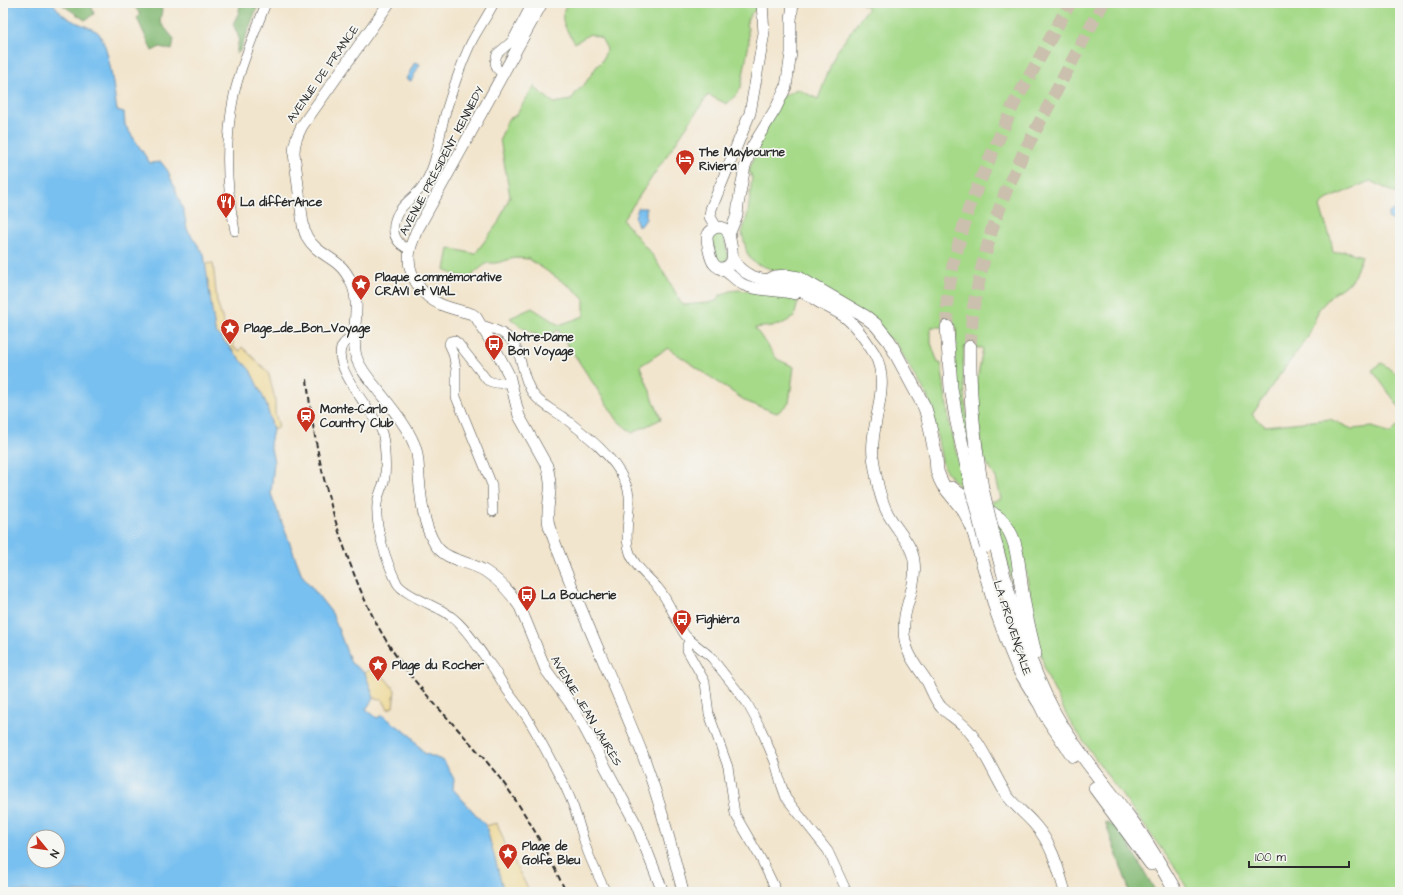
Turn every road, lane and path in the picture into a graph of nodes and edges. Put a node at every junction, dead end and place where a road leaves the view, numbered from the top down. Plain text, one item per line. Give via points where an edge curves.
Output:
1 (266, 3) edge
2 (389, 3) edge
3 (494, 3) edge
4 (532, 3) edge
5 (542, 3) edge
6 (762, 3) edge
7 (793, 3) edge
8 (504, 74) junction
9 (235, 231) dead end
10 (719, 231) junction
11 (410, 250) junction
12 (733, 259) junction
13 (721, 268) junction
14 (775, 281) junction
15 (755, 288) junction
16 (813, 299) junction
17 (947, 327) tunnel mouth
18 (484, 332) junction
19 (354, 337) junction
20 (970, 347) tunnel mouth
21 (511, 382) junction
22 (936, 458) junction
23 (977, 489) junction
24 (493, 512) dead end
25 (991, 546) junction
26 (690, 640) junction
27 (1038, 701) junction
28 (1056, 714) junction
29 (606, 892) edge
30 (663, 892) edge
31 (683, 892) edge
32 (777, 892) edge
33 (847, 892) edge
34 (1066, 892) edge
35 (1166, 892) edge
36 (1176, 892) edge

1 - 9 street via 234,95 228,136 228,184
2 - 19 main road, AVENUE DE FRANCE via 302,126 294,144 306,236 313,246 339,265 352,285 356,301
3 - 11 street via 464,60 445,112 426,181 396,214 394,234 397,242
4 - 8 street via 512,41 497,54 497,69
5 - 8 main road, AVENUE PRÉSIDENT KENNEDY
6 - 10 main road via 764,33 750,113 706,213 706,219
7 - 10 main road via 791,53 786,87 752,147 745,166 738,205 730,222
8 - 11 main road, AVENUE PRÉSIDENT KENNEDY via 416,232
10 - 12 main road
10 - 13 main road via 707,239 711,260
11 - 18 main road, AVENUE PRÉSIDENT KENNEDY via 410,266 414,278 429,298 465,312
12 - 13 main road via 728,266
12 - 14 main road via 745,273
13 - 15 main road via 742,284
14 - 15 main road via 770,286
14 - 16 main road via 803,292
14 - 22 highway via 775,277 799,278 876,325 889,341 924,408
15 - 16 main road via 783,291
16 - 34 main road via 849,321 872,351 879,368 881,391 873,454 887,511 914,560 913,587 904,626 909,653 940,706 972,735 1007,795 1045,837
17 - 23 highway, LA PROVENÇALE via 951,388 956,418
18 - 21 main road
18 - 26 street via 501,332 509,337 516,347 528,386 535,396 605,452 626,482 630,496 626,534 628,550 637,566 659,588 678,625
19 - 29 street via 344,343 339,358 345,374 381,430 385,473 377,503 378,523 397,584 403,590 453,617 491,665 526,716 568,791 587,850
19 - 30 main road, AVENUE JEAN JAURÈS via 356,357 363,370 415,445 425,519 434,543 444,553 485,571 517,603 546,670 584,727 637,826
20 - 23 highway, LA PROVENÇALE via 969,376
21 - 24 street via 491,383 458,343 450,341 456,369 456,398 492,485
21 - 31 main road via 519,416 547,466 550,490 547,515 549,526 585,620 642,753 671,843
22 - 27 highway via 937,471 943,485 964,511 972,526 1009,646 1018,668
22 - 28 highway via 951,487 1000,519 1011,535 1036,656
23 - 25 highway, LA PROVENÇALE, bridge
25 - 27 highway, LA PROVENÇALE via 1016,648
25 - 28 highway, LA PROVENÇALE via 1027,653
26 - 32 street via 687,650 705,682 709,714 728,767 735,814
26 - 33 street via 711,657 747,702 775,762 786,798 828,851
27 - 35 highway, LA PROVENÇALE via 1056,732 1150,863
28 - 36 highway, LA PROVENÇALE via 1082,754 1143,836

